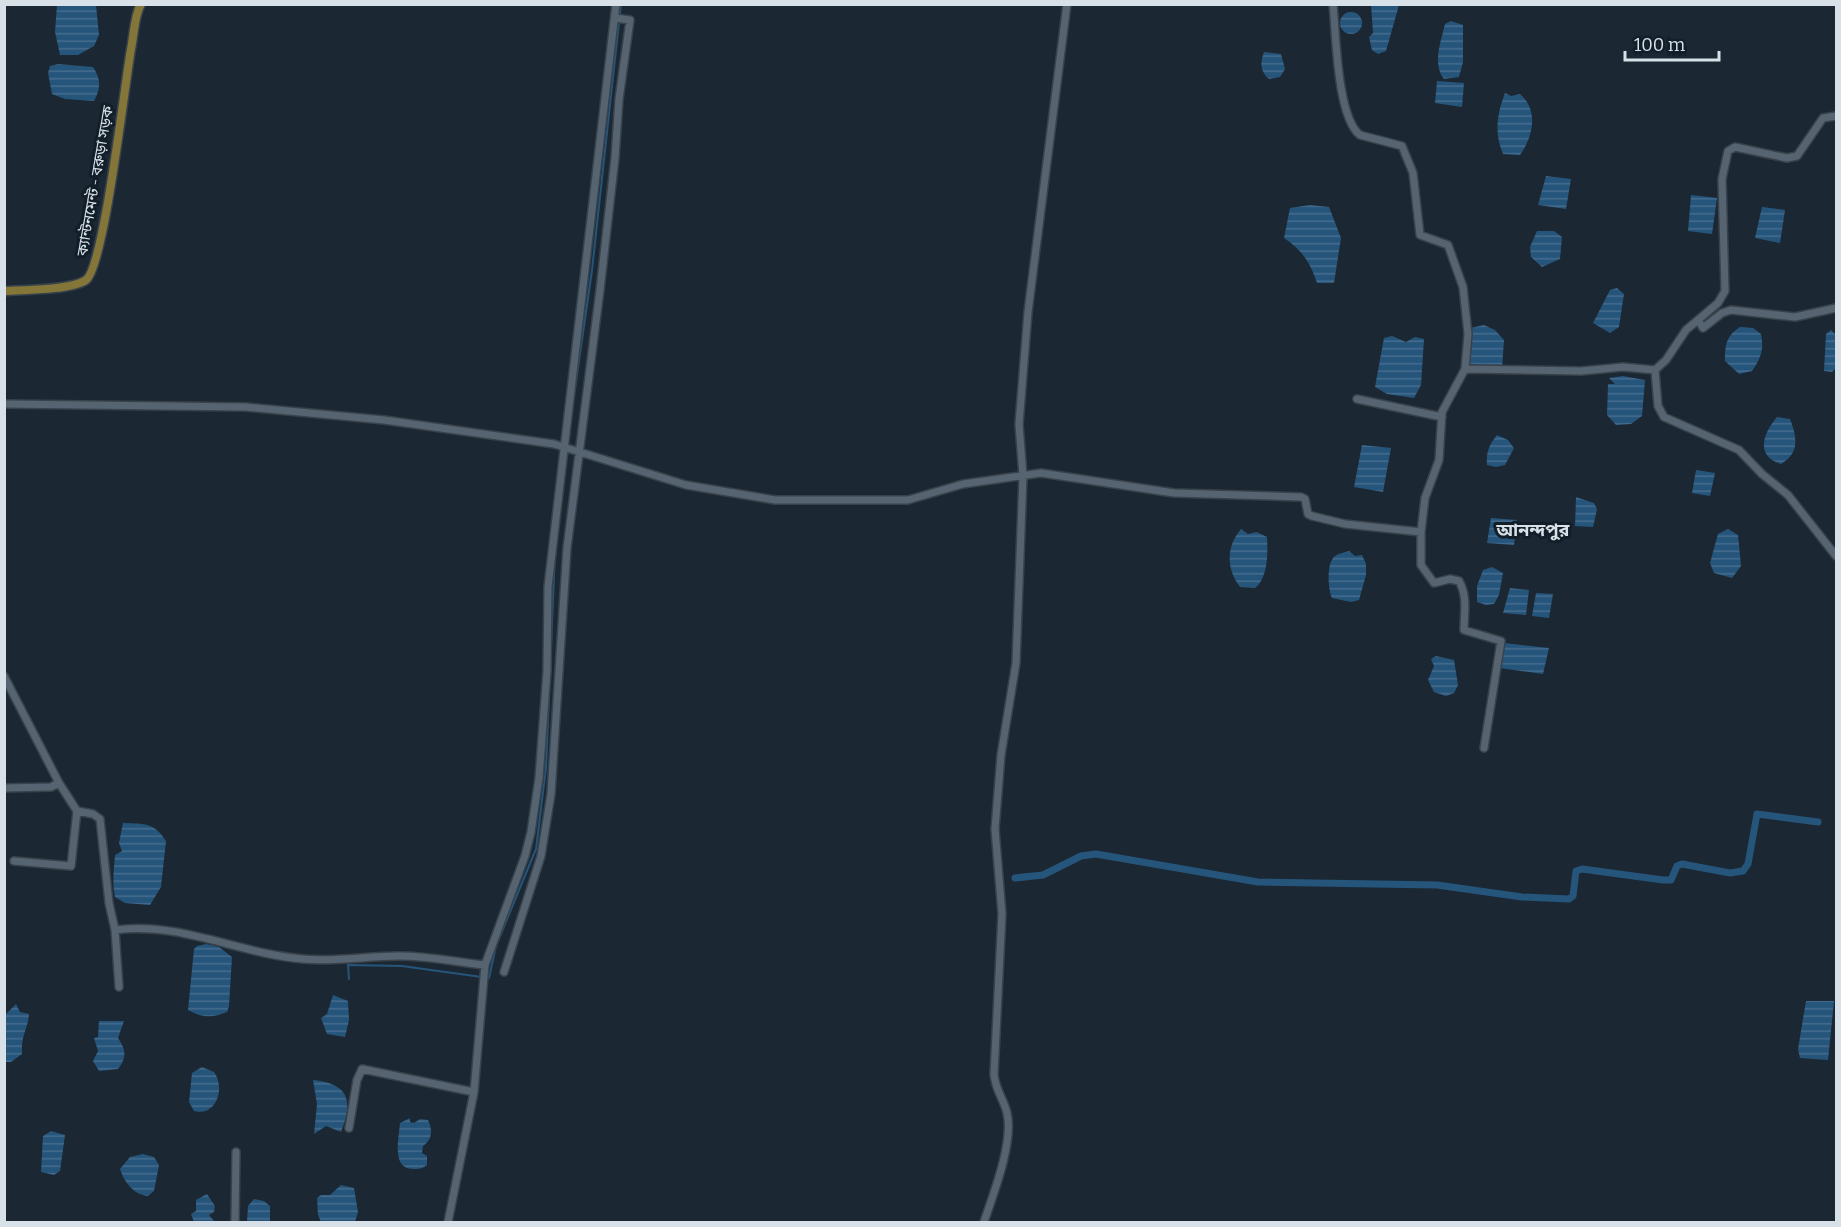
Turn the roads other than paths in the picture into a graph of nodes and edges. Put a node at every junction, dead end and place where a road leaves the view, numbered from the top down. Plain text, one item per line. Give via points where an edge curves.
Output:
1 (616, 4) edge
2 (1067, 4) edge
3 (1333, 4) edge
4 (138, 5) edge
5 (617, 19) junction
6 (1836, 116) edge
7 (4, 291) edge
8 (1836, 308) edge
9 (1698, 320) junction
10 (1465, 369) junction
11 (1655, 370) junction
12 (1356, 399) dead end
13 (4, 404) edge
14 (1442, 417) junction
15 (564, 448) junction
16 (575, 451) junction
17 (1023, 476) junction
18 (1421, 532) junction
19 (1836, 556) edge
20 (4, 676) edge
21 (1484, 748) dead end
22 (59, 783) junction
23 (4, 788) edge
24 (77, 811) junction
25 (14, 861) dead end
26 (115, 930) junction
27 (485, 967) junction
28 (504, 972) dead end
29 (119, 987) dead end
30 (474, 1092) junction
31 (349, 1128) dead end
32 (236, 1152) dead end
33 (235, 1222) edge
34 (448, 1222) edge
35 (984, 1222) edge

1 - 5 street
2 - 17 street via 1028,312 1019,424
3 - 10 street via 1346,110 1355,130 1360,135 1402,146 1413,173 1420,235 1448,245 1458,267 1467,325
4 - 7 main road, ক্যান্টনমেন্ট - বরুড়া সড়ক via 92,273 85,281 73,285
5 - 15 street
5 - 16 street via 630,20
6 - 9 street via 1823,118 1797,156 1787,158 1735,147 1728,151 1722,179 1725,291 1718,303
8 - 9 street via 1795,317 1731,310 1703,328
9 - 11 street
10 - 11 street
10 - 14 street
11 - 19 street via 1658,406 1664,417 1739,450 1788,495
12 - 14 street
13 - 15 street via 246,407 384,420
14 - 18 street via 1439,460 1425,498
15 - 16 street
15 - 27 street via 548,587 539,778 525,856
16 - 17 street via 686,485 775,500 908,500 963,484
16 - 28 street via 551,794 541,856
17 - 18 street via 1069,476 1174,493 1301,496 1312,516 1345,524
17 - 35 street via 1016,663 1001,755 995,829 1002,914 994,1074 995,1087 1008,1114 1009,1130
18 - 21 street via 1423,570 1434,583 1452,579 1462,586 1466,599 1464,630 1501,641
20 - 22 street
22 - 23 street via 51,787
22 - 24 street
24 - 25 street via 71,866
24 - 26 street via 100,819 108,903
26 - 27 street via 172,930 260,954 305,959 418,956
26 - 29 street
27 - 30 street
30 - 31 street via 362,1069
30 - 34 street
32 - 33 street

